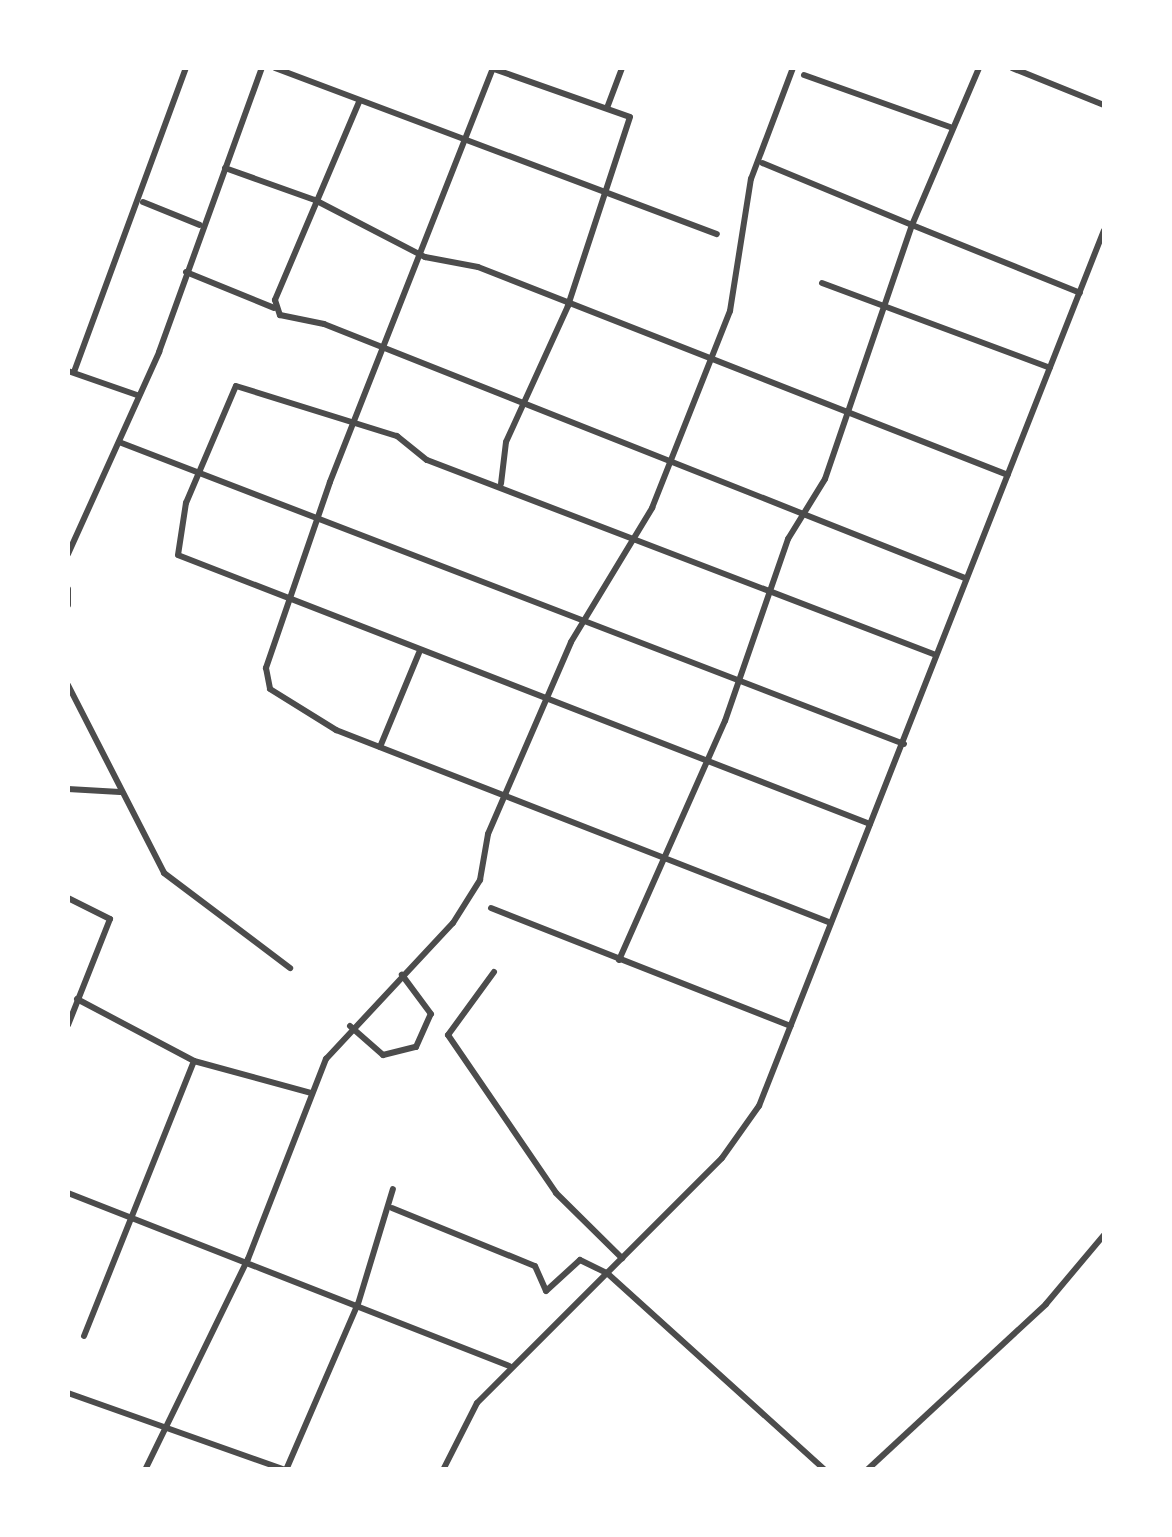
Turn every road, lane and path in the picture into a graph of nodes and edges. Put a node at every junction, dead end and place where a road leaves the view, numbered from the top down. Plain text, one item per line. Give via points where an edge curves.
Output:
1 (186, 68) edge
2 (262, 68) edge
3 (275, 68) edge
4 (492, 68) edge
5 (622, 68) edge
6 (794, 68) edge
7 (979, 68) edge
8 (1012, 68) edge
9 (804, 75) dead end
10 (359, 102) junction
11 (1104, 105) edge
12 (607, 108) junction
13 (950, 128) junction
14 (468, 144) junction
15 (762, 163) dead end
16 (224, 168) junction
17 (604, 191) junction
18 (316, 200) junction
19 (143, 202) junction
20 (200, 224) junction
21 (912, 225) junction
22 (1104, 230) edge
23 (716, 234) dead end
24 (425, 257) junction
25 (186, 272) junction
26 (822, 282) dead end
27 (1080, 293) junction
28 (888, 304) junction
29 (568, 306) junction
30 (274, 308) junction
31 (387, 350) junction
32 (710, 360) junction
33 (1050, 368) junction
34 (71, 371) edge
35 (137, 394) junction
36 (528, 408) junction
37 (848, 413) junction
38 (352, 421) junction
39 (119, 442) junction
40 (665, 462) junction
41 (200, 471) junction
42 (1008, 476) junction
43 (501, 484) junction
44 (801, 520) junction
45 (321, 524) junction
46 (635, 541) junction
47 (68, 554) edge
48 (965, 578) junction
49 (68, 588) edge
50 (766, 593) junction
51 (290, 600) junction
52 (68, 605) edge
53 (581, 622) junction
54 (420, 653) junction
55 (936, 655) junction
56 (737, 682) junction
57 (68, 685) edge
58 (546, 700) junction
59 (904, 744) junction
60 (380, 747) junction
61 (706, 765) junction
62 (68, 789) edge
63 (120, 792) junction
64 (510, 798) junction
65 (870, 824) junction
66 (664, 859) junction
67 (68, 898) edge
68 (491, 908) dead end
69 (832, 923) junction
70 (619, 960) junction
71 (290, 968) dead end
72 (494, 972) dead end
73 (402, 975) junction
74 (77, 999) junction
75 (68, 1025) edge
76 (350, 1026) junction
77 (791, 1026) junction
78 (194, 1061) junction
79 (311, 1092) junction
80 (392, 1189) dead end
81 (68, 1193) edge
82 (392, 1208) junction
83 (131, 1216) junction
84 (1104, 1235) edge
85 (622, 1258) junction
86 (248, 1259) junction
87 (607, 1273) junction
88 (358, 1304) junction
89 (84, 1336) dead end
90 (509, 1366) junction
91 (68, 1393) edge
92 (170, 1426) junction
93 (145, 1470) edge
94 (285, 1470) edge
95 (443, 1470) edge
96 (825, 1470) edge
97 (867, 1470) edge

1 - 19 street
2 - 16 street
3 - 10 street
4 - 12 street
4 - 14 street
5 - 12 street
6 - 32 street via 752,179 742,277
7 - 13 street
8 - 11 street
9 - 13 street
10 - 14 street
10 - 18 street
12 - 17 street via 630,117
13 - 21 street
14 - 17 street
14 - 24 street
15 - 21 street
16 - 18 street
16 - 20 street
17 - 23 street
17 - 29 street
18 - 24 street
18 - 30 street
19 - 20 street
19 - 34 street
20 - 25 street
21 - 27 street
21 - 28 street
22 - 27 street
24 - 29 street via 478,267
24 - 31 street
25 - 30 street
25 - 35 street
26 - 28 street
27 - 33 street
28 - 33 street
28 - 37 street
29 - 32 street
29 - 36 street
30 - 31 street
31 - 36 street
31 - 38 street
32 - 37 street
32 - 40 street
33 - 42 street
34 - 35 street
35 - 39 street
36 - 40 street
36 - 43 street via 506,442
37 - 42 street
37 - 44 street
38 - 41 street via 236,386
38 - 43 street
38 - 45 street
39 - 41 street
39 - 47 street
40 - 44 street
40 - 46 street
41 - 45 street
41 - 51 street via 175,554
42 - 48 street
43 - 46 street
44 - 48 street
44 - 50 street
45 - 51 street
45 - 53 street
46 - 50 street
46 - 53 street
48 - 55 street
49 - 52 street
50 - 55 street
50 - 56 street
51 - 54 street
51 - 60 street via 266,668 270,689 286,706
53 - 56 street
53 - 58 street
54 - 58 street
54 - 60 street
55 - 59 street
56 - 59 street
56 - 61 street
57 - 63 street
58 - 61 street
58 - 64 street
59 - 65 street
60 - 64 street
61 - 65 street
61 - 66 street
62 - 63 street
63 - 71 street via 181,890 227,914
64 - 66 street
64 - 73 street via 468,902
65 - 69 street
66 - 69 street
66 - 70 street
67 - 74 street via 110,918
68 - 70 street
69 - 77 street
70 - 77 street
72 - 85 street via 448,1035 556,1193
73 - 76 street
73 - 76 street via 431,1014 416,1047 383,1055
74 - 75 street
74 - 78 street
76 - 79 street
77 - 85 street via 743,1134
78 - 79 street
78 - 83 street
79 - 86 street
80 - 82 street
81 - 83 street
82 - 87 street via 534,1266 546,1291 580,1260
82 - 88 street
83 - 86 street
83 - 89 street
84 - 97 street via 1046,1304
85 - 87 street
86 - 88 street
86 - 92 street
87 - 90 street
87 - 96 street
88 - 90 street
88 - 94 street
90 - 95 street via 463,1423
91 - 92 street
92 - 93 street
92 - 94 street

